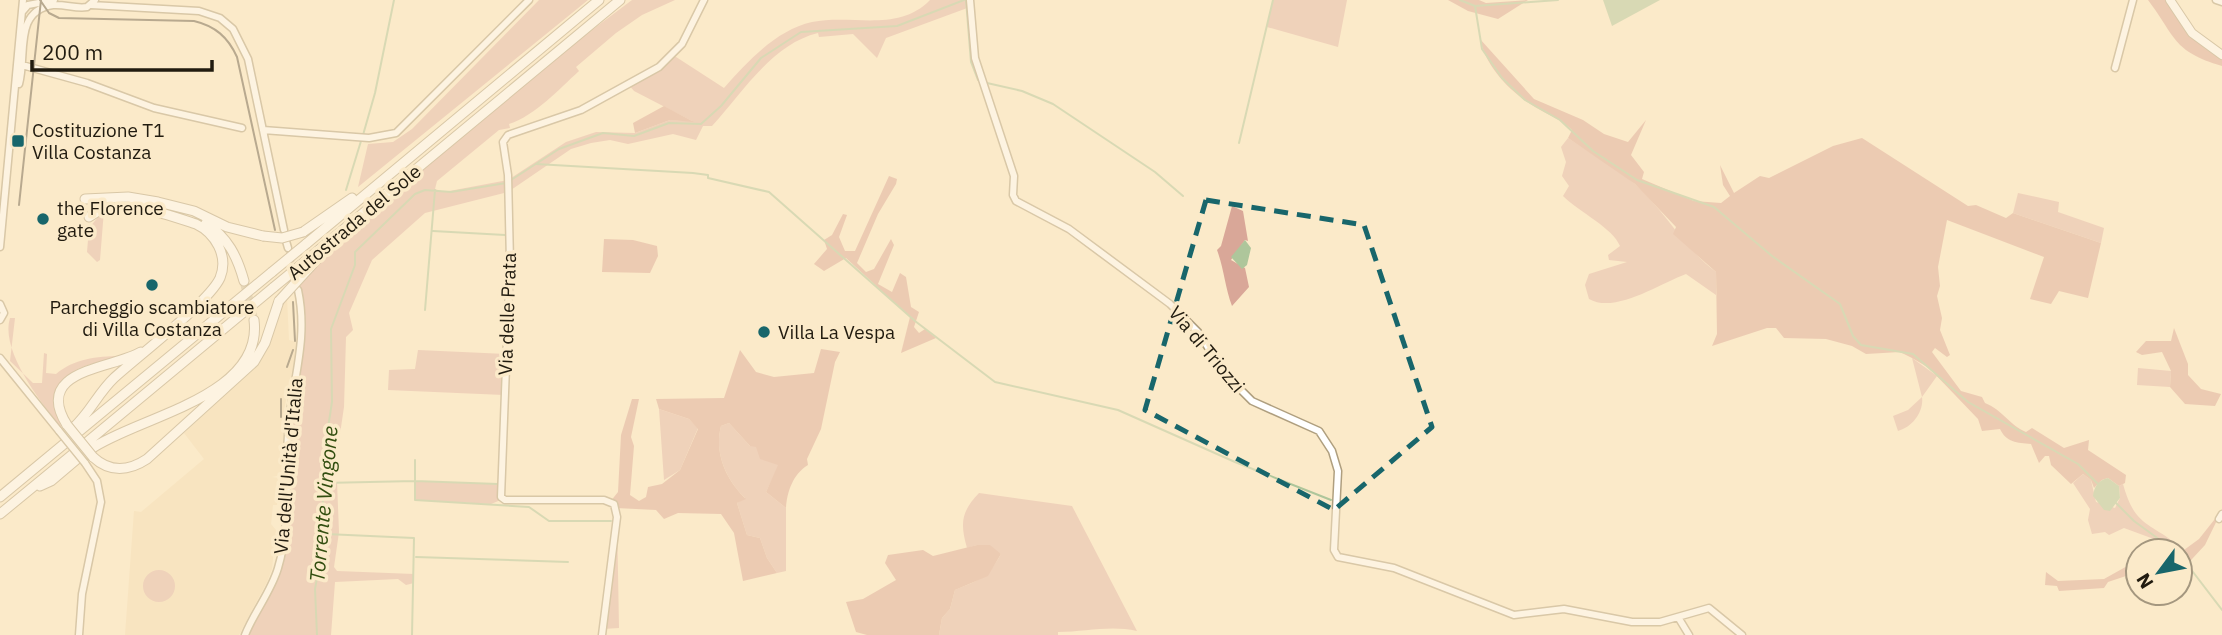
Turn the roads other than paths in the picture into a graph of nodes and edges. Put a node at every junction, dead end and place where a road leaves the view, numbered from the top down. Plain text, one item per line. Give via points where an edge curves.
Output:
1 (23, 0) edge
2 (54, 0) edge
3 (107, 0) edge
4 (530, 0) edge
5 (599, 0) edge
6 (620, 0) edge
7 (704, 0) edge
8 (2133, 0) edge
9 (2170, 0) edge
10 (2216, 0) edge
11 (970, 1) edge
12 (33, 2) edge
13 (2222, 2) edge
14 (72, 3) edge
15 (93, 3) edge
16 (115, 6) junction
17 (22, 12) junction
18 (2222, 55) edge
19 (22, 65) junction
20 (2115, 68) dead end
21 (17, 90) junction
22 (242, 128) dead end
23 (262, 130) junction
24 (389, 174) junction
25 (85, 199) dead end
26 (158, 202) junction
27 (89, 217) dead end
28 (284, 230) dead end
29 (0, 247) edge
30 (309, 263) junction
31 (244, 281) tunnel mouth
32 (298, 290) dead end
33 (0, 304) edge
34 (0, 320) edge
35 (254, 320) tunnel mouth
36 (153, 343) junction
37 (0, 358) edge
38 (67, 433) junction
39 (84, 454) junction
40 (0, 497) edge
41 (0, 514) edge
42 (1678, 617) junction
43 (79, 635) edge
44 (245, 635) edge
45 (602, 635) edge
46 (1689, 635) edge
47 (1742, 635) edge

1 - 17 street
2 - 12 street
3 - 16 street
4 - 23 street via 403,128 388,136
5 - 24 highway, Autostrada del Sole
6 - 30 highway, Autostrada del Sole via 337,235 324,255
7 - 45 street, Via delle Prata via 682,44 659,67 581,110 508,135 503,148 510,262 501,497 604,500 617,508
8 - 20 street
9 - 18 main road via 2192,33
10 - 13 street
11 - 42 street, Via di Triozzi via 975,58 1014,176 1016,201 1069,229 1170,304 1252,401 1319,431 1338,471 1335,555 1394,568 1514,615 1555,609 1632,622
12 - 17 street
14 - 15 street
14 - 19 street via 31,15 25,27
15 - 16 street
16 - 23 street via 199,11 226,22 245,48
17 - 21 street
19 - 21 street
19 - 22 street via 154,108
21 - 29 street
23 - 28 street
24 - 26 highway, bridge via 303,232 286,237 227,227 194,211
24 - 38 highway, Autostrada del Sole, bridge
25 - 26 highway via 128,197
26 - 31 highway via 193,215 220,234 235,254
27 - 36 highway via 98,209 117,206 182,219 205,228 219,247 223,267 215,286
30 - 39 highway, Autostrada del Sole, bridge via 274,287
30 - 39 highway, bridge via 279,302 254,362 147,458 120,469
32 - 44 street, Via dell'Unità d'Italia via 304,330 288,426 281,554
33 - 34 street via 4,313
35 - 39 highway via 245,358 208,393 185,408 122,430
36 - 38 highway via 108,384 90,412
36 - 38 highway via 123,361 82,371 68,380 60,403
37 - 38 street
38 - 39 highway, bridge
38 - 40 highway, Autostrada del Sole
39 - 41 highway, Autostrada del Sole
39 - 43 street via 101,499 82,594
42 - 46 street
42 - 47 street, Via di Triozzi via 1709,608

